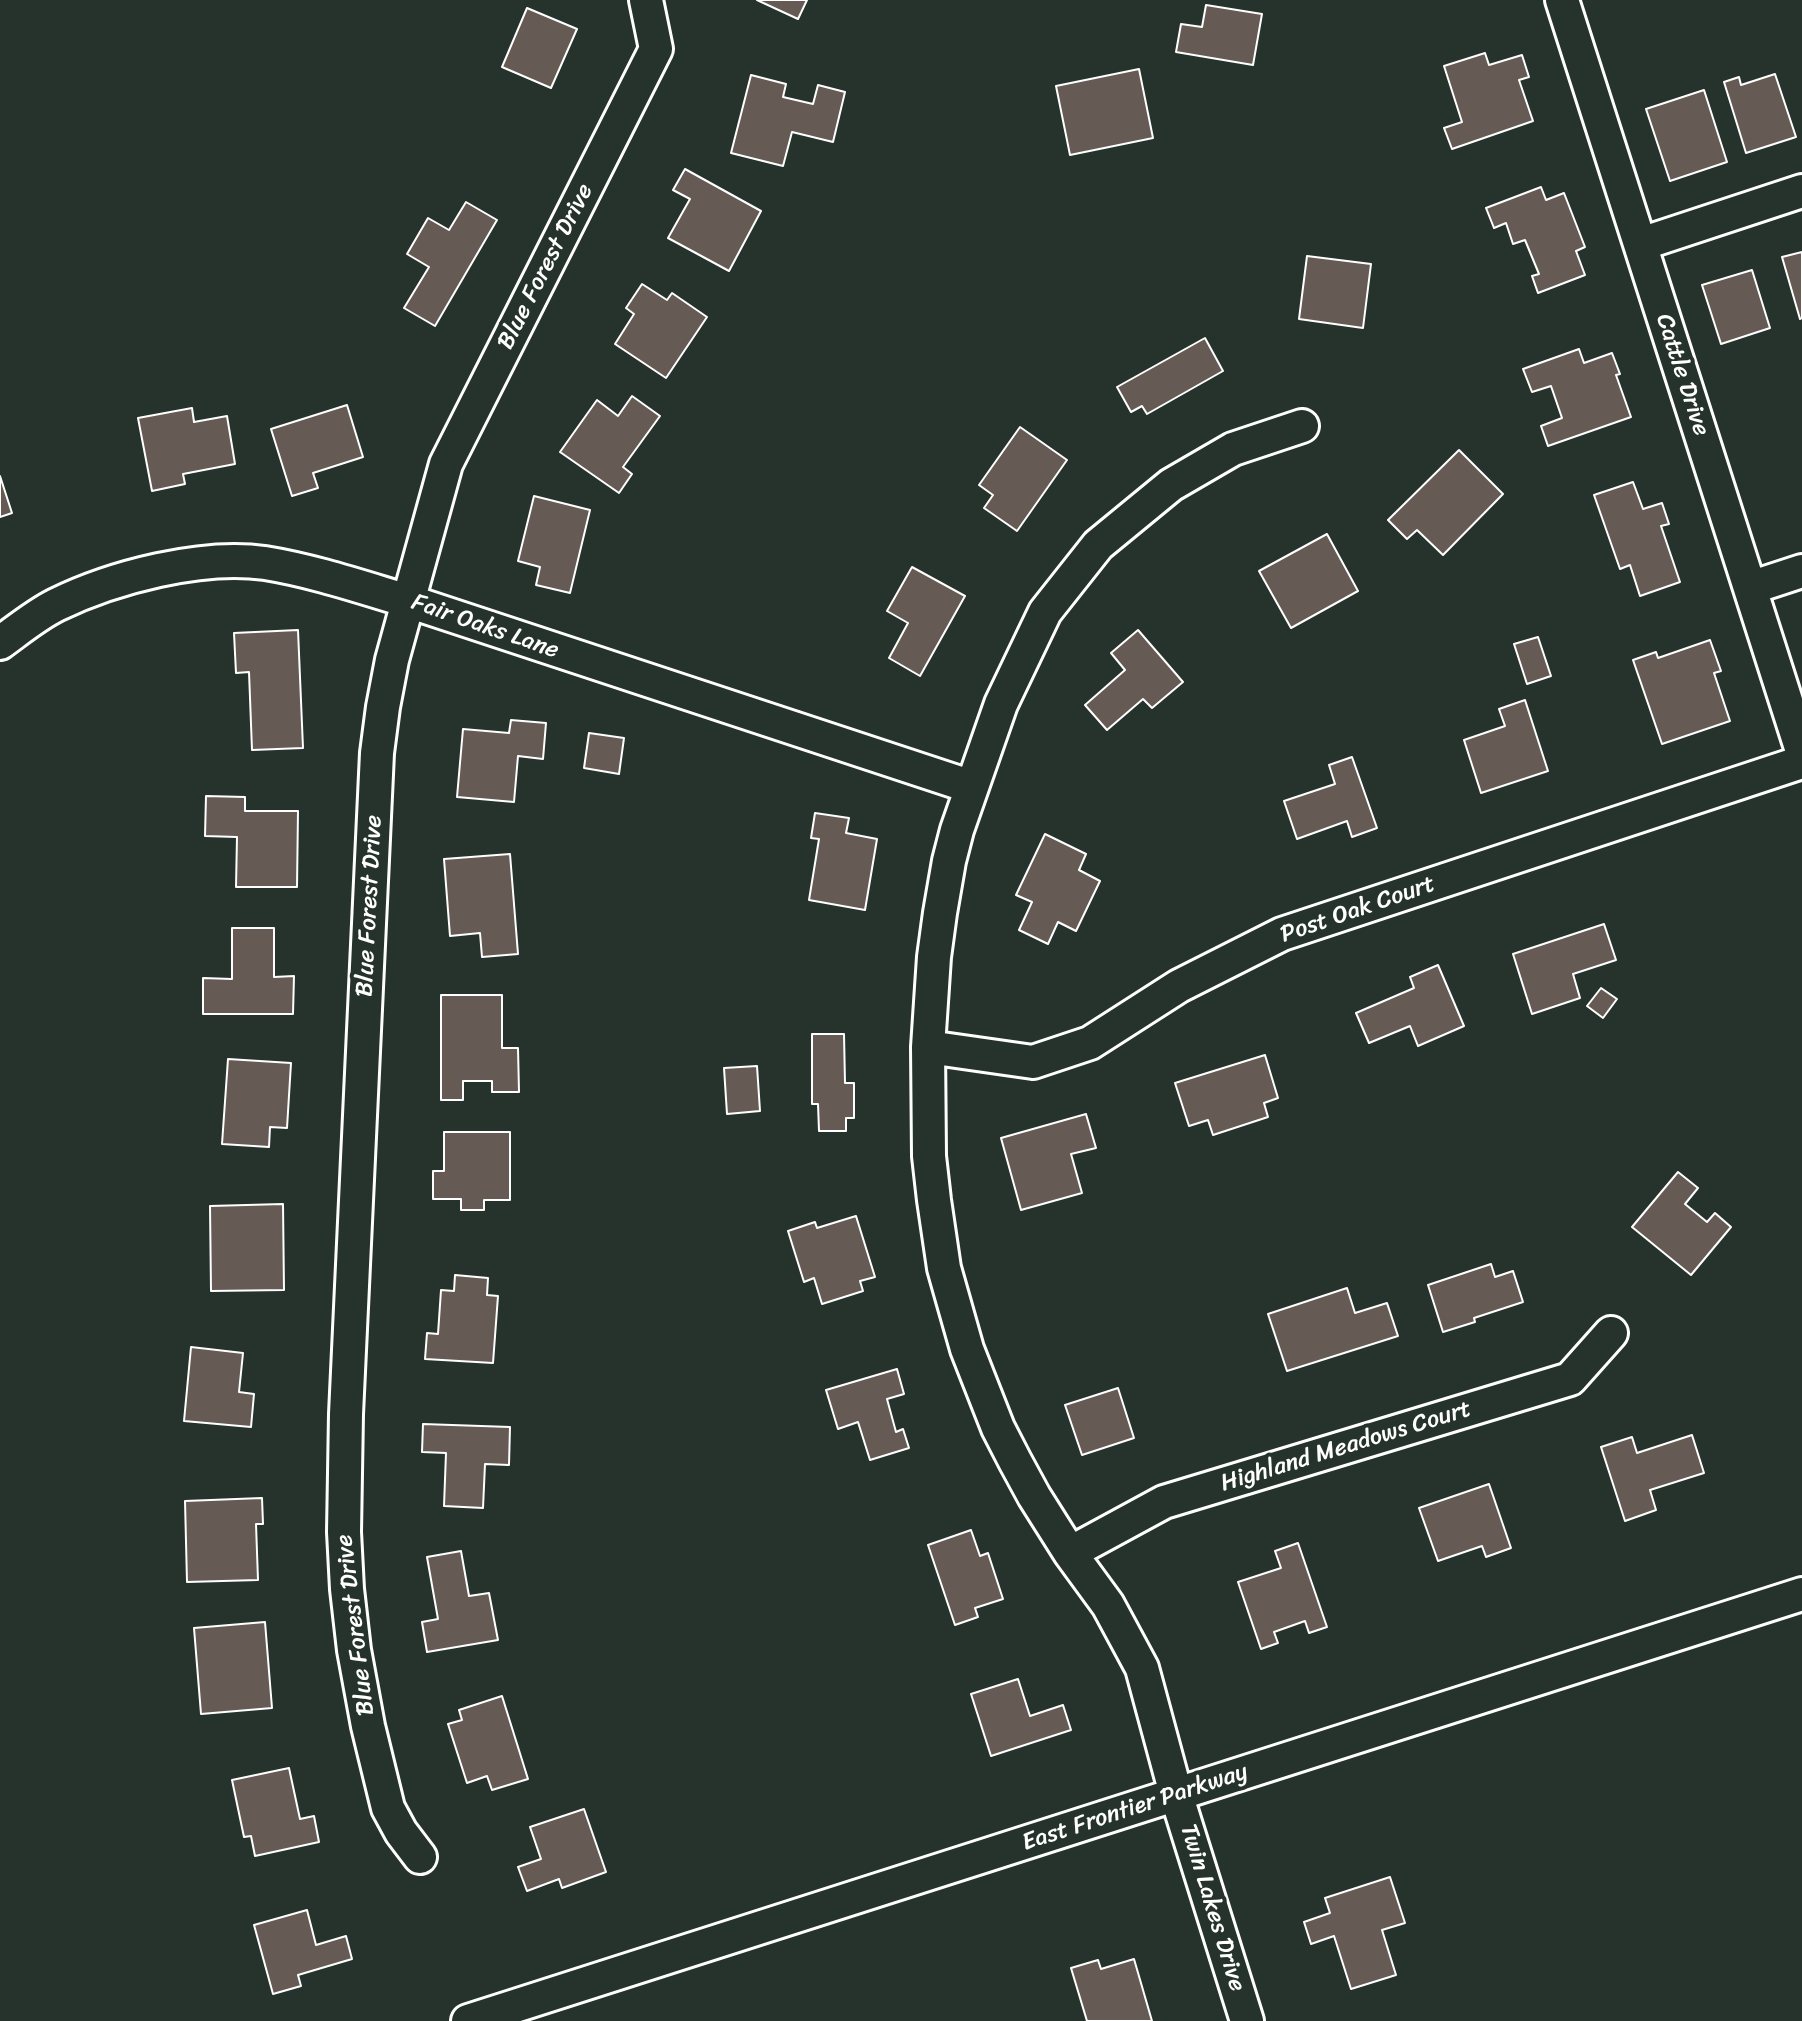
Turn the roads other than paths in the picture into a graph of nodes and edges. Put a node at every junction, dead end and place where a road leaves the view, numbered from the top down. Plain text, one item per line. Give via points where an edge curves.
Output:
1 (646, 0) edge
2 (1562, 0) edge
3 (1802, 191) edge
4 (1641, 244) junction
5 (1302, 426) dead end
6 (1802, 571) edge
7 (1750, 588) junction
8 (408, 601) junction
9 (0, 643) edge
10 (1802, 751) edge
11 (1802, 762) edge
12 (972, 787) junction
13 (928, 1047) junction
14 (1611, 1333) dead end
15 (1070, 1553) junction
16 (1802, 1594) edge
17 (1176, 1794) junction
18 (420, 1857) dead end
19 (468, 2021) edge
20 (1247, 2021) edge

1 - 8 street, Blue Forest Drive via 656,49 446,464
2 - 4 street, Cattle Drive
3 - 4 street
4 - 7 street, Cattle Drive
5 - 12 street, Twin Lakes Drive via 1233,449 1171,485 1098,545 1045,612 1001,704
6 - 7 street
7 - 10 street, Cattle Drive
8 - 9 street, Fair Oaks Lane via 317,574 263,563 221,562 91,589
8 - 12 street, Fair Oaks Lane
8 - 18 street, Blue Forest Drive via 377,753 344,1532 354,1650 368,1726 388,1808
11 - 13 street, Post Oak Court via 1282,934 1179,986 1090,1043 1033,1062
12 - 13 street, Twin Lakes Drive via 949,861 940,913
13 - 15 street, Twin Lakes Drive via 929,1156 953,1304 998,1428
14 - 15 street, Highland Meadows Court via 1570,1379 1164,1502
15 - 17 street, Twin Lakes Drive via 1108,1605 1142,1668
16 - 17 street, East Frontier Parkway
17 - 19 street, East Frontier Parkway
17 - 20 street, Twin Lakes Drive

